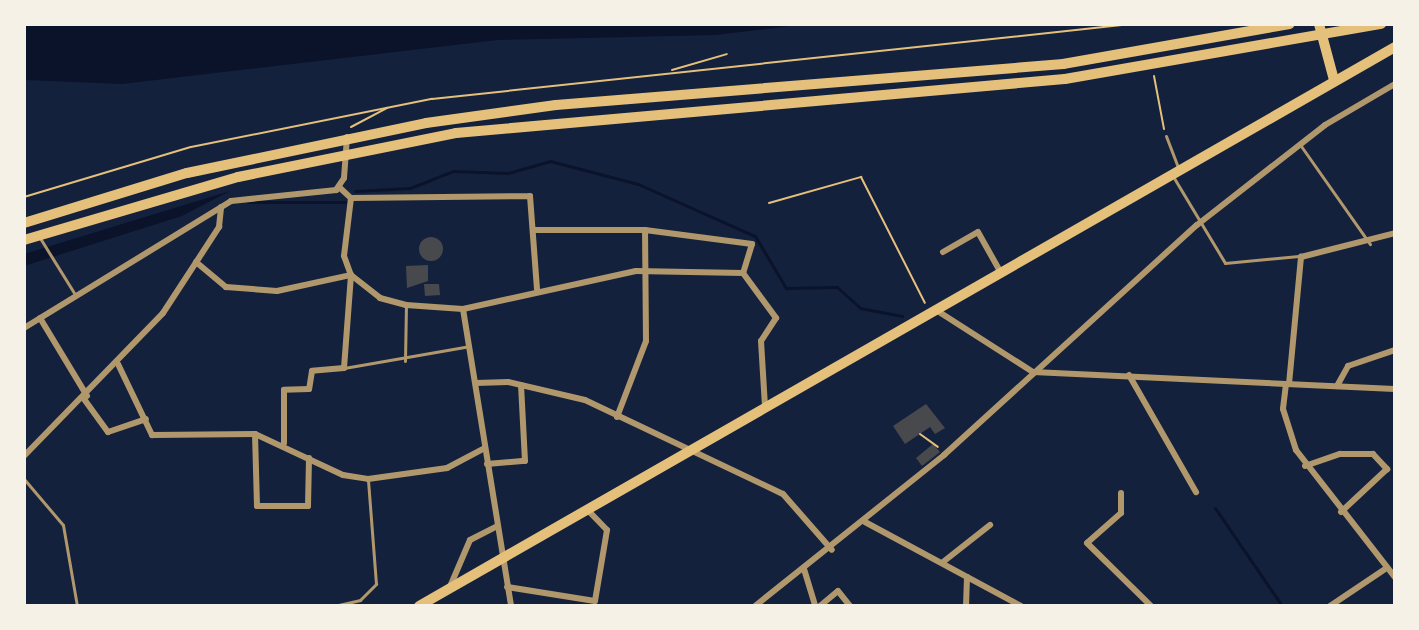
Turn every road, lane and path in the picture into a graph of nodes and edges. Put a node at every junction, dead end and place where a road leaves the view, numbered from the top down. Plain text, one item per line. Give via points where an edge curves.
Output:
1 (1131, 24) edge
2 (1290, 24) edge
3 (1319, 24) edge
4 (1381, 24) edge
5 (1322, 38) junction
6 (1395, 47) edge
7 (727, 54) dead end
8 (671, 71) junction
9 (1154, 75) dead end
10 (1334, 80) junction
11 (1395, 84) edge
12 (388, 107) junction
13 (350, 133) junction
14 (1166, 136) joint
15 (1300, 145) junction
16 (346, 153) junction
17 (1176, 173) junction
18 (339, 187) junction
19 (24, 197) edge
20 (351, 198) junction
21 (769, 203) dead end
22 (221, 207) junction
23 (24, 223) edge
24 (1197, 225) junction
25 (535, 230) junction
26 (645, 230) junction
27 (1395, 233) edge
28 (24, 240) edge
29 (41, 240) junction
30 (1370, 244) junction
31 (943, 252) dead end
32 (1301, 257) junction
33 (196, 262) junction
34 (642, 271) junction
35 (743, 273) junction
36 (1001, 273) junction
37 (351, 275) junction
38 (537, 289) junction
39 (76, 296) junction
40 (406, 305) junction
41 (463, 309) junction
42 (936, 310) junction
43 (40, 318) junction
44 (24, 328) edge
45 (470, 346) junction
46 (1395, 350) edge
47 (405, 361) junction
48 (118, 364) junction
49 (344, 368) junction
50 (1033, 372) junction
51 (1129, 375) junction
52 (476, 383) junction
53 (1287, 384) junction
54 (521, 385) junction
55 (1337, 386) junction
56 (1395, 389) edge
57 (86, 397) junction
58 (765, 408) junction
59 (617, 417) junction
60 (146, 419) junction
61 (255, 434) junction
62 (920, 434) dead end
63 (284, 443) junction
64 (485, 448) junction
65 (689, 451) junction
66 (944, 455) junction
67 (24, 456) edge
68 (309, 458) junction
69 (487, 464) junction
70 (1305, 466) junction
71 (24, 479) edge
72 (368, 479) junction
73 (1196, 492) dead end
74 (1121, 493) dead end
75 (587, 509) junction
76 (1341, 512) junction
77 (865, 522) junction
78 (990, 525) dead end
79 (497, 526) junction
80 (832, 550) junction
81 (502, 558) junction
82 (943, 562) junction
83 (804, 569) junction
84 (1385, 569) junction
85 (967, 577) junction
86 (1395, 577) edge
87 (507, 587) junction
88 (449, 589) junction
89 (366, 597) junction
90 (77, 606) edge
91 (334, 606) edge
92 (368, 606) edge
93 (419, 606) edge
94 (511, 606) edge
95 (755, 606) edge
96 (818, 606) edge
97 (850, 606) edge
98 (966, 606) edge
99 (1021, 606) edge
100 (1151, 606) edge
101 (1330, 606) edge

1 - 8 path via 847,59
2 - 13 main road via 1063,64 556,105
3 - 5 main road
4 - 5 main road
5 - 10 main road
5 - 16 main road via 1065,79 578,117
6 - 10 main road
7 - 8 path
8 - 12 path
9 - 14 path
10 - 17 main road
11 - 15 street
12 - 13 path
12 - 19 path via 191,147
13 - 16 street
13 - 23 main road via 161,180
14 - 17 lane
15 - 24 street
15 - 30 lane
16 - 18 street
16 - 29 main road
17 - 24 lane
17 - 36 main road
18 - 20 street
18 - 22 street via 245,196
20 - 25 street via 530,196
20 - 37 street via 344,256
21 - 42 path via 861,177 919,299
22 - 33 street via 219,227
22 - 39 street
24 - 32 lane via 1225,263
24 - 50 street
25 - 26 street
25 - 38 street
26 - 34 street
26 - 35 street via 752,244
27 - 30 street
28 - 29 main road
29 - 39 lane
30 - 32 street
31 - 36 street via 978,232
32 - 53 street
33 - 37 street via 226,287 277,291
33 - 48 street
34 - 35 street
34 - 38 street
34 - 59 street via 646,341
35 - 58 street via 776,318 761,341
36 - 42 main road
37 - 40 street via 380,298
37 - 49 street
38 - 41 street
39 - 43 street
40 - 41 street
40 - 47 lane
41 - 45 street
42 - 50 street
42 - 58 main road
43 - 44 street
43 - 57 street
45 - 47 lane
45 - 52 street
46 - 55 street via 1348,366
47 - 49 lane
48 - 57 street
48 - 60 street
49 - 63 street via 312,371 309,389 284,390
50 - 51 street
50 - 66 street
51 - 53 street
51 - 73 street
52 - 54 street
52 - 64 street
53 - 55 street
53 - 70 street via 1286,425
54 - 59 street via 585,400
54 - 69 street via 525,461
55 - 56 street
57 - 60 street via 108,432
57 - 67 street
58 - 65 main road
59 - 65 street
60 - 61 street via 152,435
61 - 63 street
61 - 68 street via 257,506 308,506
62 - 66 path
63 - 68 street
64 - 69 street
64 - 72 street via 447,468
65 - 75 main road
65 - 80 street via 795,502
66 - 77 street
68 - 72 street
69 - 79 street
70 - 76 street
70 - 76 street via 1340,454 1373,454 1387,469
71 - 90 lane via 63,525
72 - 89 lane via 376,584
74 - 100 street via 1121,513 1087,543
75 - 81 main road
75 - 87 street via 607,530 595,601
76 - 84 street
77 - 80 street
77 - 82 street
78 - 82 street
79 - 81 street
79 - 88 street via 470,540
80 - 83 street
81 - 87 street
81 - 88 main road
82 - 85 street
83 - 95 street
83 - 96 street
84 - 86 street
84 - 101 street
85 - 98 street
85 - 99 street
87 - 94 street
88 - 93 main road
89 - 91 lane
89 - 92 lane
96 - 97 street via 838,591

